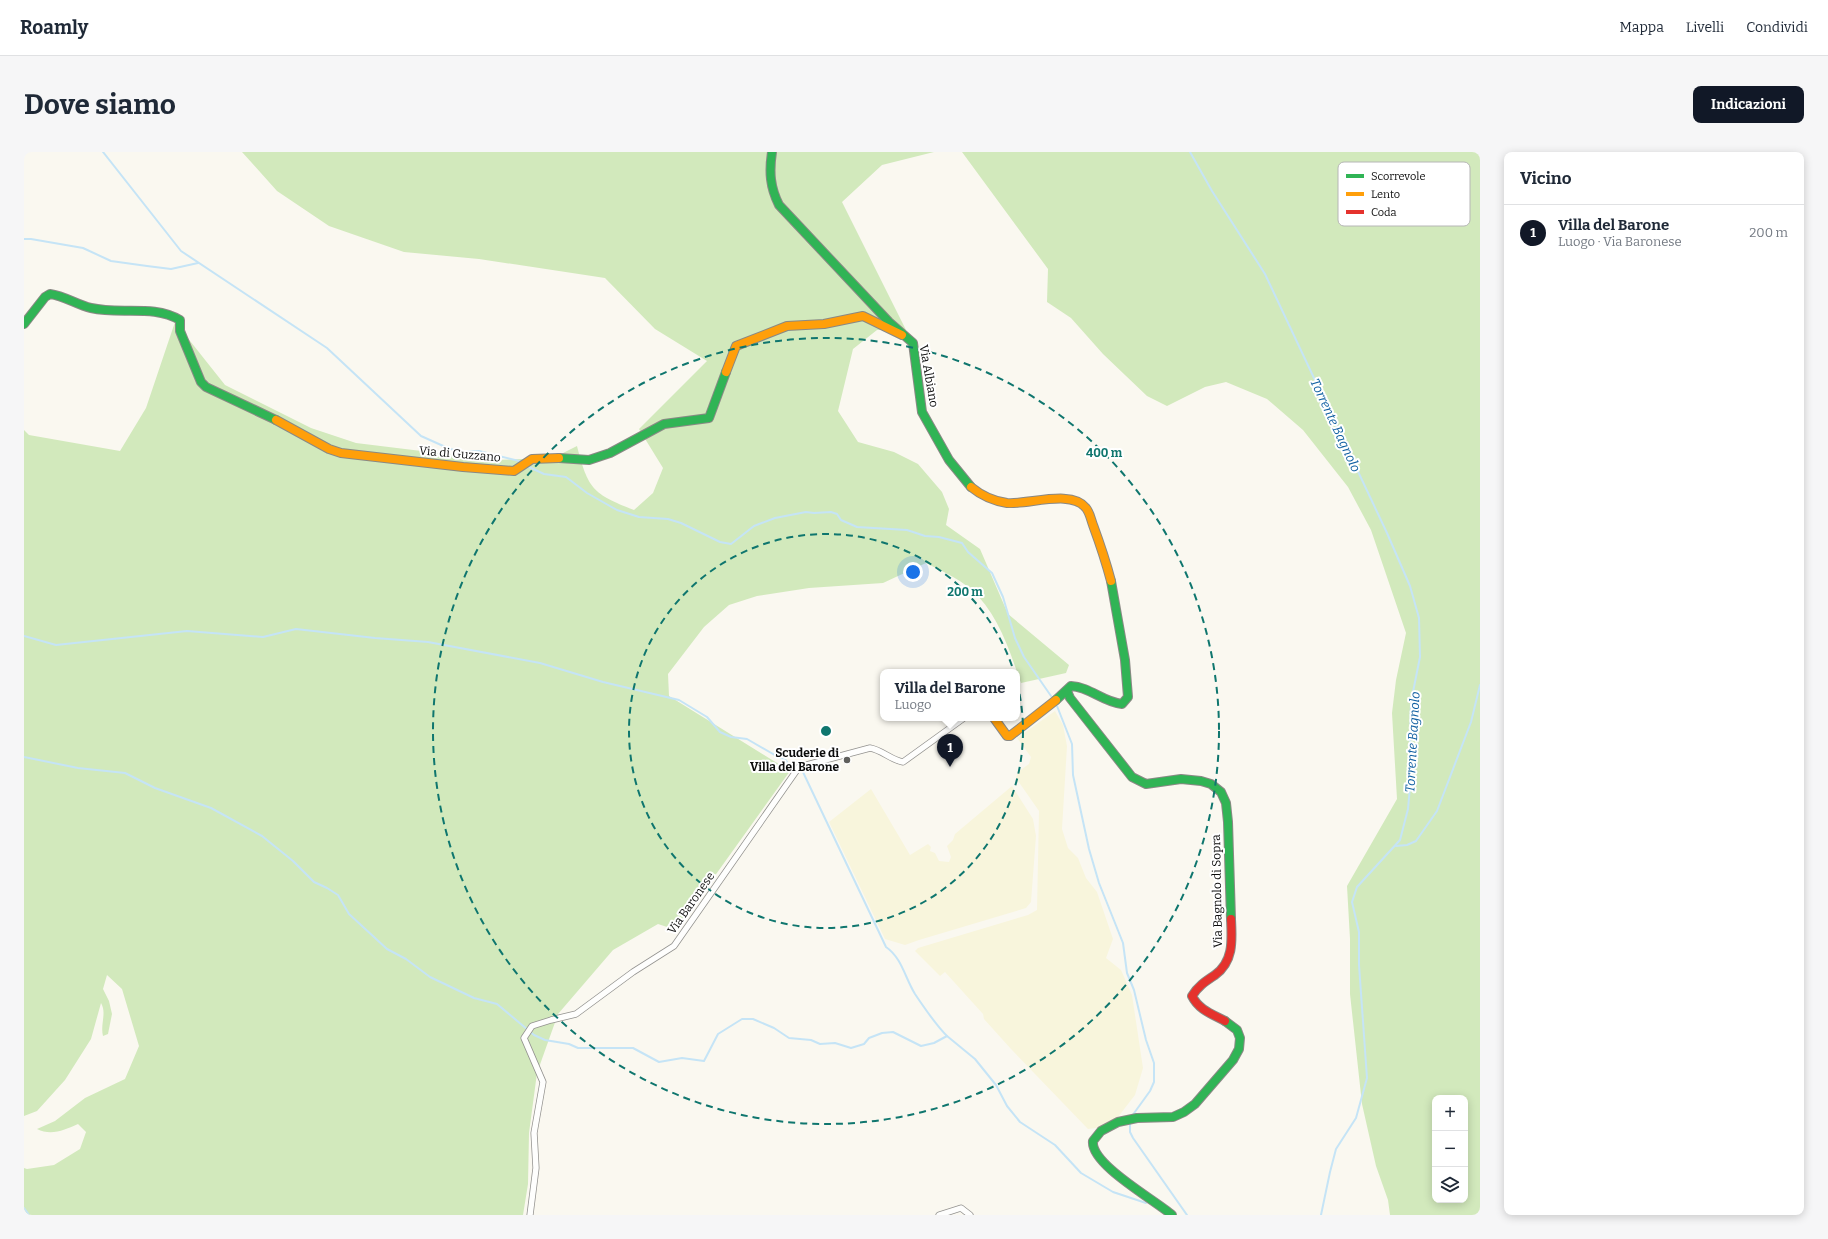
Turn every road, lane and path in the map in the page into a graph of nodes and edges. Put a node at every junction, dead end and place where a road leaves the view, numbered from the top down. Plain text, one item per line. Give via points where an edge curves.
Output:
1 (772, 152) edge
2 (24, 324) edge
3 (902, 335) junction
4 (1067, 691) junction
5 (960, 721) edge
6 (996, 721) edge
7 (530, 1215) edge
8 (939, 1215) edge
9 (970, 1215) edge
10 (1172, 1215) edge

1 - 3 street, Via Albiano via 769,182 780,205
2 - 3 street, Via di Guzzano via 50,294 95,309 144,311 175,316 180,320 180,330 201,382 206,387 282,423 329,449 341,453 514,471 532,459 589,460 610,453 664,424 709,418 736,346 787,326 824,324 863,316
3 - 4 street, Via Albiano via 913,343 922,412 968,485 994,501 1007,503 1068,498 1077,499 1086,510 1109,571 1125,660 1128,697 1122,704 1114,705 1076,685
4 - 6 street via 1010,736
4 - 10 street, Via Bagnolo di Sopra via 1132,777 1146,784 1181,778 1211,784 1221,792 1227,807 1232,944 1230,957 1220,971 1196,987 1192,996 1197,1006 1236,1030 1240,1037 1240,1050 1195,1105 1177,1116 1128,1119 1100,1130 1092,1145 1102,1162
5 - 7 street, Via Baronese via 903,762 870,748 799,768 674,946 633,972 576,1014 532,1026 524,1038 543,1082 534,1133 536,1168
8 - 9 street via 961,1208

